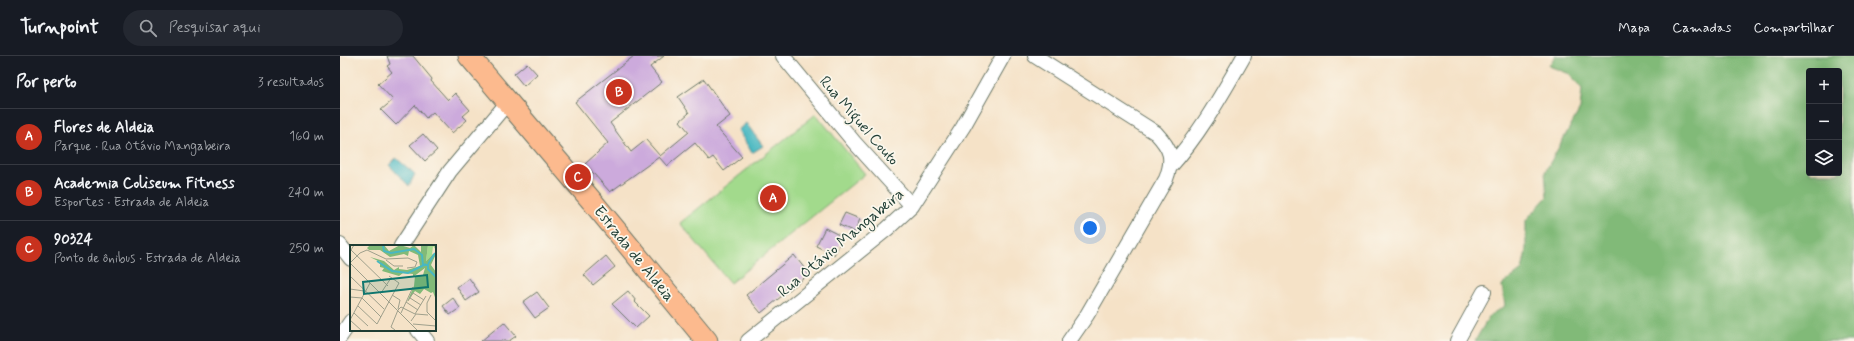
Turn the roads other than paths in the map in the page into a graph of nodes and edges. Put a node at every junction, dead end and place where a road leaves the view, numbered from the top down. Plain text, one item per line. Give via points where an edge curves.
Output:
1 (469, 56) edge
2 (783, 56) edge
3 (1003, 56) edge
4 (1034, 56) edge
5 (1244, 56) edge
6 (508, 102) junction
7 (1170, 167) junction
8 (912, 206) junction
9 (340, 245) edge
10 (402, 245) edge
11 (350, 258) edge
12 (340, 260) edge
13 (350, 263) edge
14 (1484, 292) dead end
15 (350, 322) edge
16 (419, 331) edge
17 (340, 337) edge
18 (427, 341) edge
19 (707, 341) edge
20 (748, 341) edge
21 (1068, 341) edge
22 (1457, 341) edge

1 - 6 main road, Estrada de Aldeia
2 - 8 street, Rua Miguel Couto via 854,142
3 - 8 street, Rua Otávio Mangabeira via 963,127
4 - 7 street via 1146,125 1164,141 1171,158
5 - 7 street via 1186,150
6 - 10 street via 450,171
6 - 19 main road, Estrada de Aldeia
7 - 21 street via 1166,179 1087,315
8 - 20 street, Rua Otávio Mangabeira
9 - 11 street
12 - 13 street
14 - 22 street
15 - 17 street
16 - 18 street

